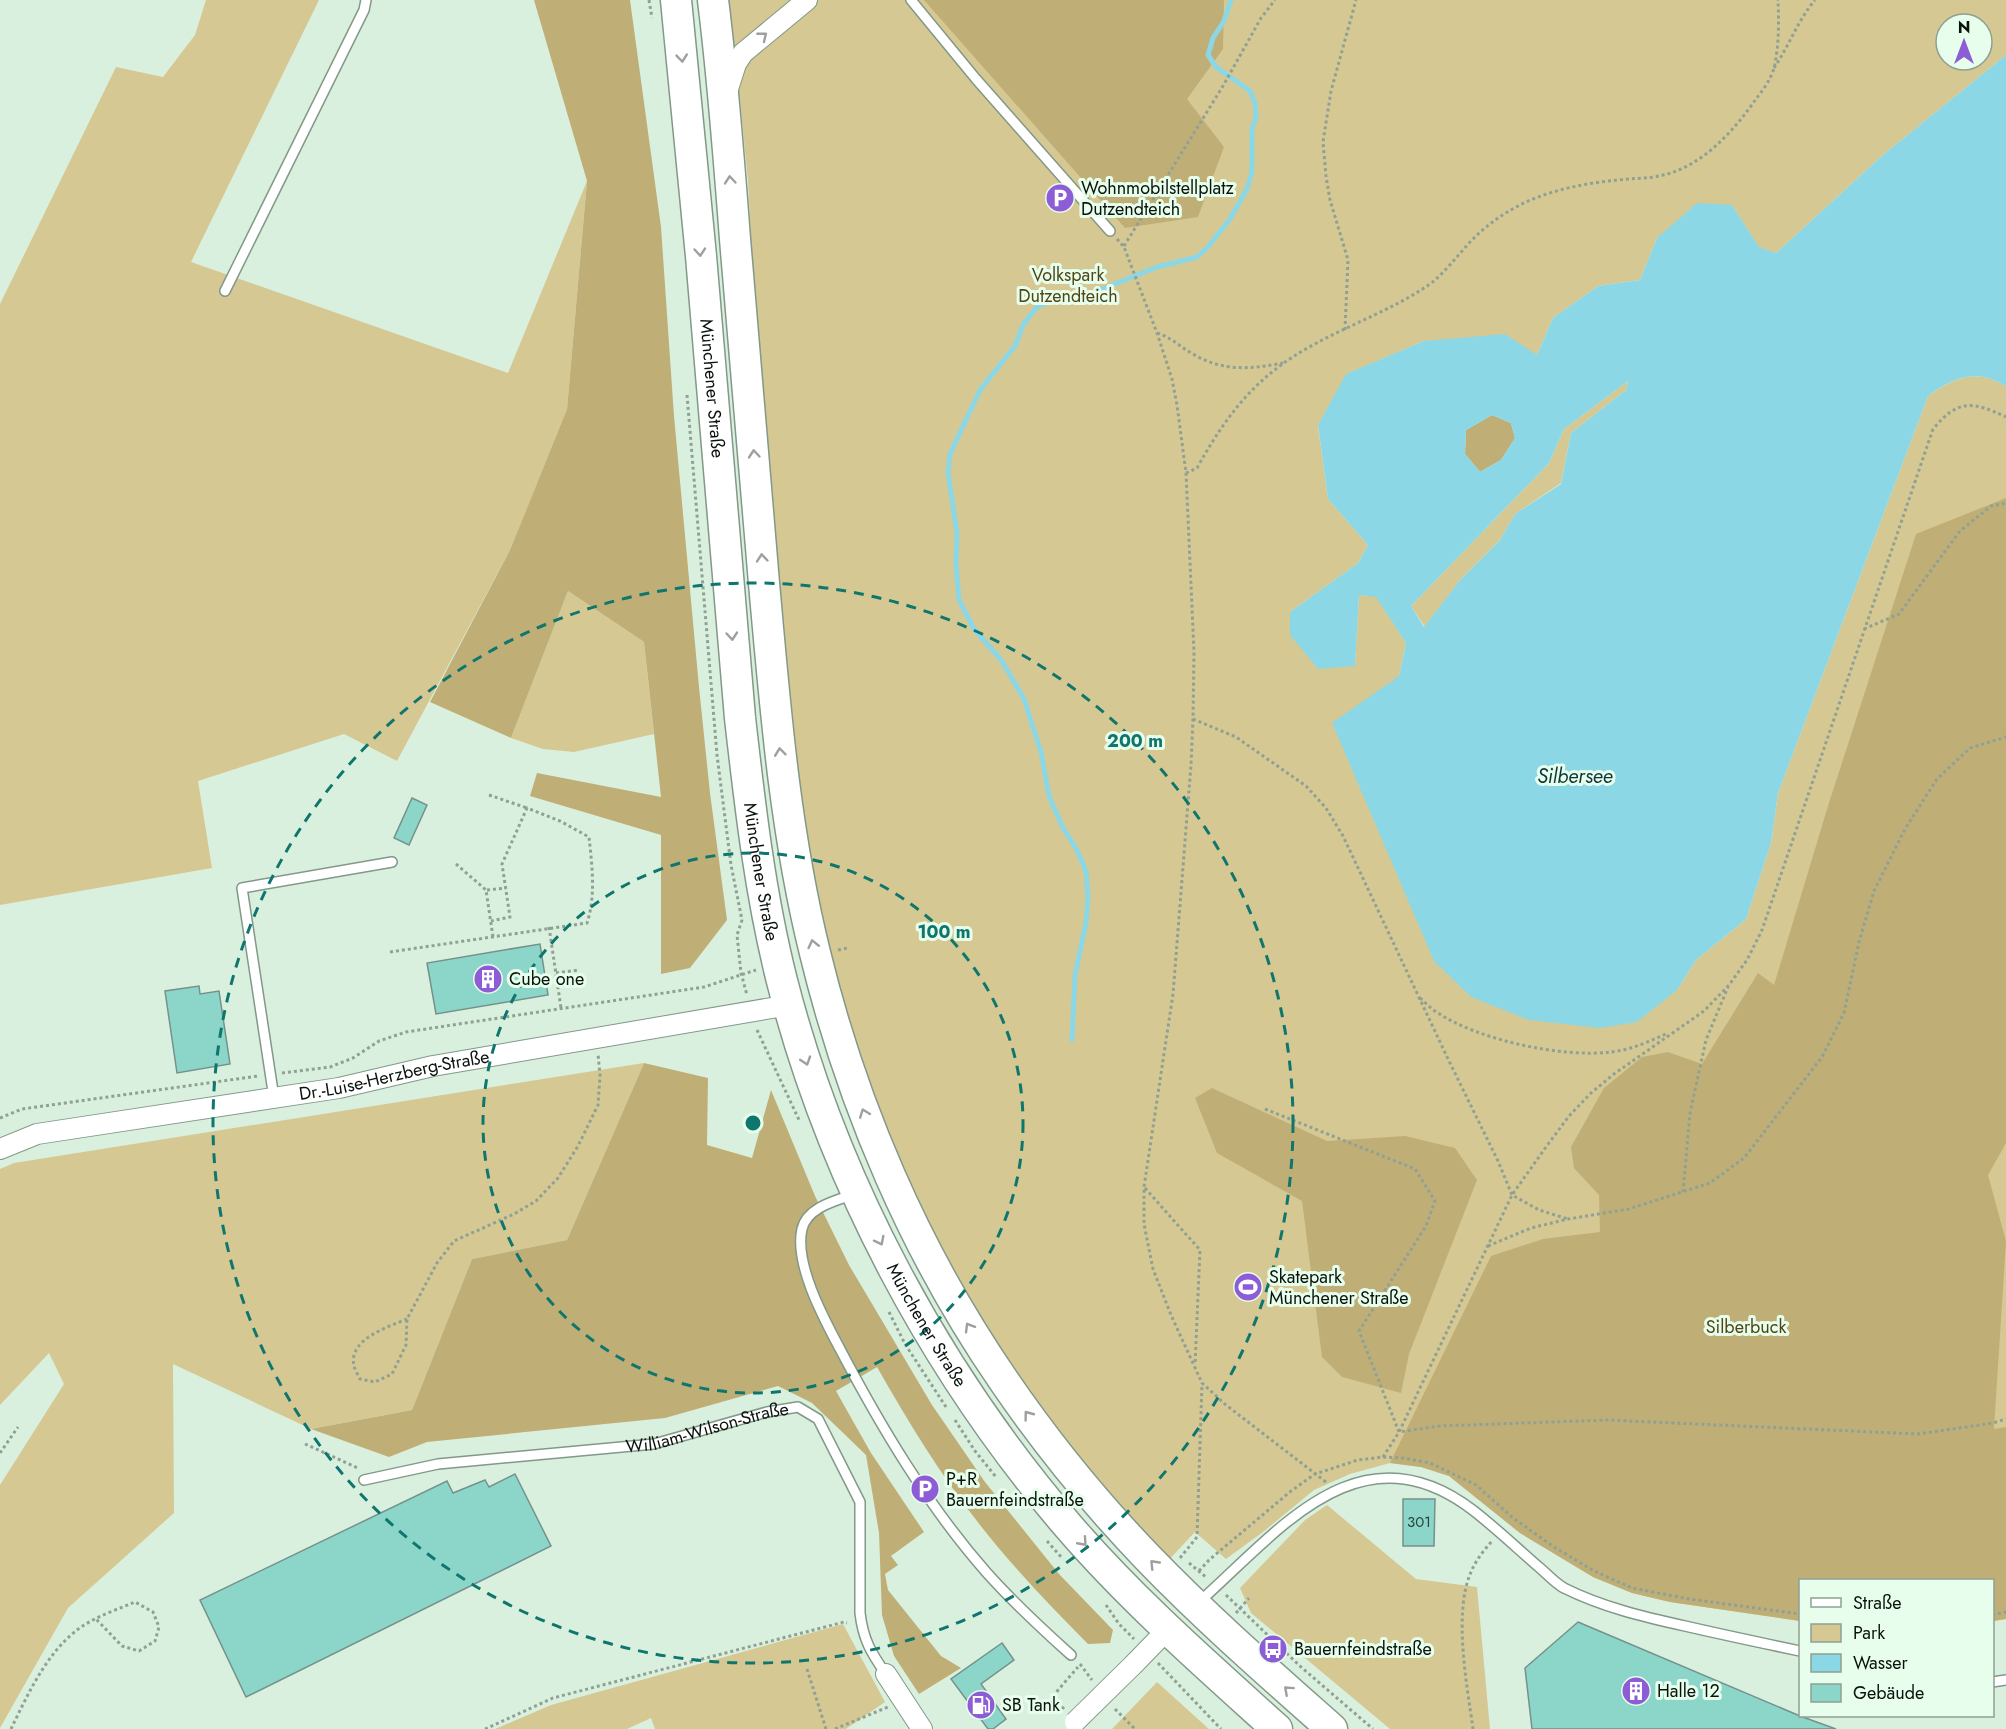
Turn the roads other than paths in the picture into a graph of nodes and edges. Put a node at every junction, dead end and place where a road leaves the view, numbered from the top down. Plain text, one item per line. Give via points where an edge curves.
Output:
1 (366, 0) edge
2 (676, 0) edge
3 (713, 0) edge
4 (807, 0) edge
5 (911, 0) edge
6 (724, 103) junction
7 (1110, 231) road end
8 (225, 291) dead end
9 (392, 862) dead end
10 (827, 1001) junction
11 (789, 1005) junction
12 (274, 1098) junction
13 (0, 1149) edge
14 (857, 1193) junction
15 (364, 1480) dead end
16 (1083, 1486) junction
17 (1045, 1498) junction
18 (1196, 1605) junction
19 (1168, 1629) junction
20 (1799, 1651) edge
21 (1071, 1655) dead end
22 (886, 1674) joint
23 (1071, 1726) edge
24 (922, 1729) edge
25 (1277, 1729) edge
26 (1332, 1729) edge

1 - 8 lane
2 -> 11 main road, Münchener Straße via 742,740 764,897
3 - 6 main road, Münchener Straße
6 -> 4 street via 743,53
5 - 7 lane
10 -> 6 main road, Münchener Straße via 798,879 781,760
9 - 12 lane via 242,888
10 - 11 main road
16 -> 10 main road, Münchener Straße via 1001,1376 934,1266 869,1124
11 - 12 street, Dr.-Luise-Herzberg-Straße via 433,1066 339,1088
11 -> 14 main road, Münchener Straße via 814,1086
12 - 13 street, Dr.-Luise-Herzberg-Straße via 37,1134
14 -> 17 main road, Münchener Straße via 936,1342 979,1409
14 - 21 lane via 812,1212 802,1228 801,1248 810,1286 827,1324 876,1416 956,1534 1016,1604
15 - 22 lane, William-Wilson-Straße via 438,1464 654,1444 798,1407 818,1419 860,1502 862,1630 869,1650
16 - 17 main road via 1071,1498
18 -> 16 main road, Münchener Straße
17 -> 19 main road, Münchener Straße via 1098,1560
18 - 19 main road
18 - 20 lane via 1313,1502 1336,1490 1390,1478 1425,1484 1455,1498 1562,1587 1626,1613
26 -> 18 main road, Münchener Straße
19 - 23 street, bridge
19 - 25 main road, Münchener Straße
22 - 24 street, William-Wilson-Straße

